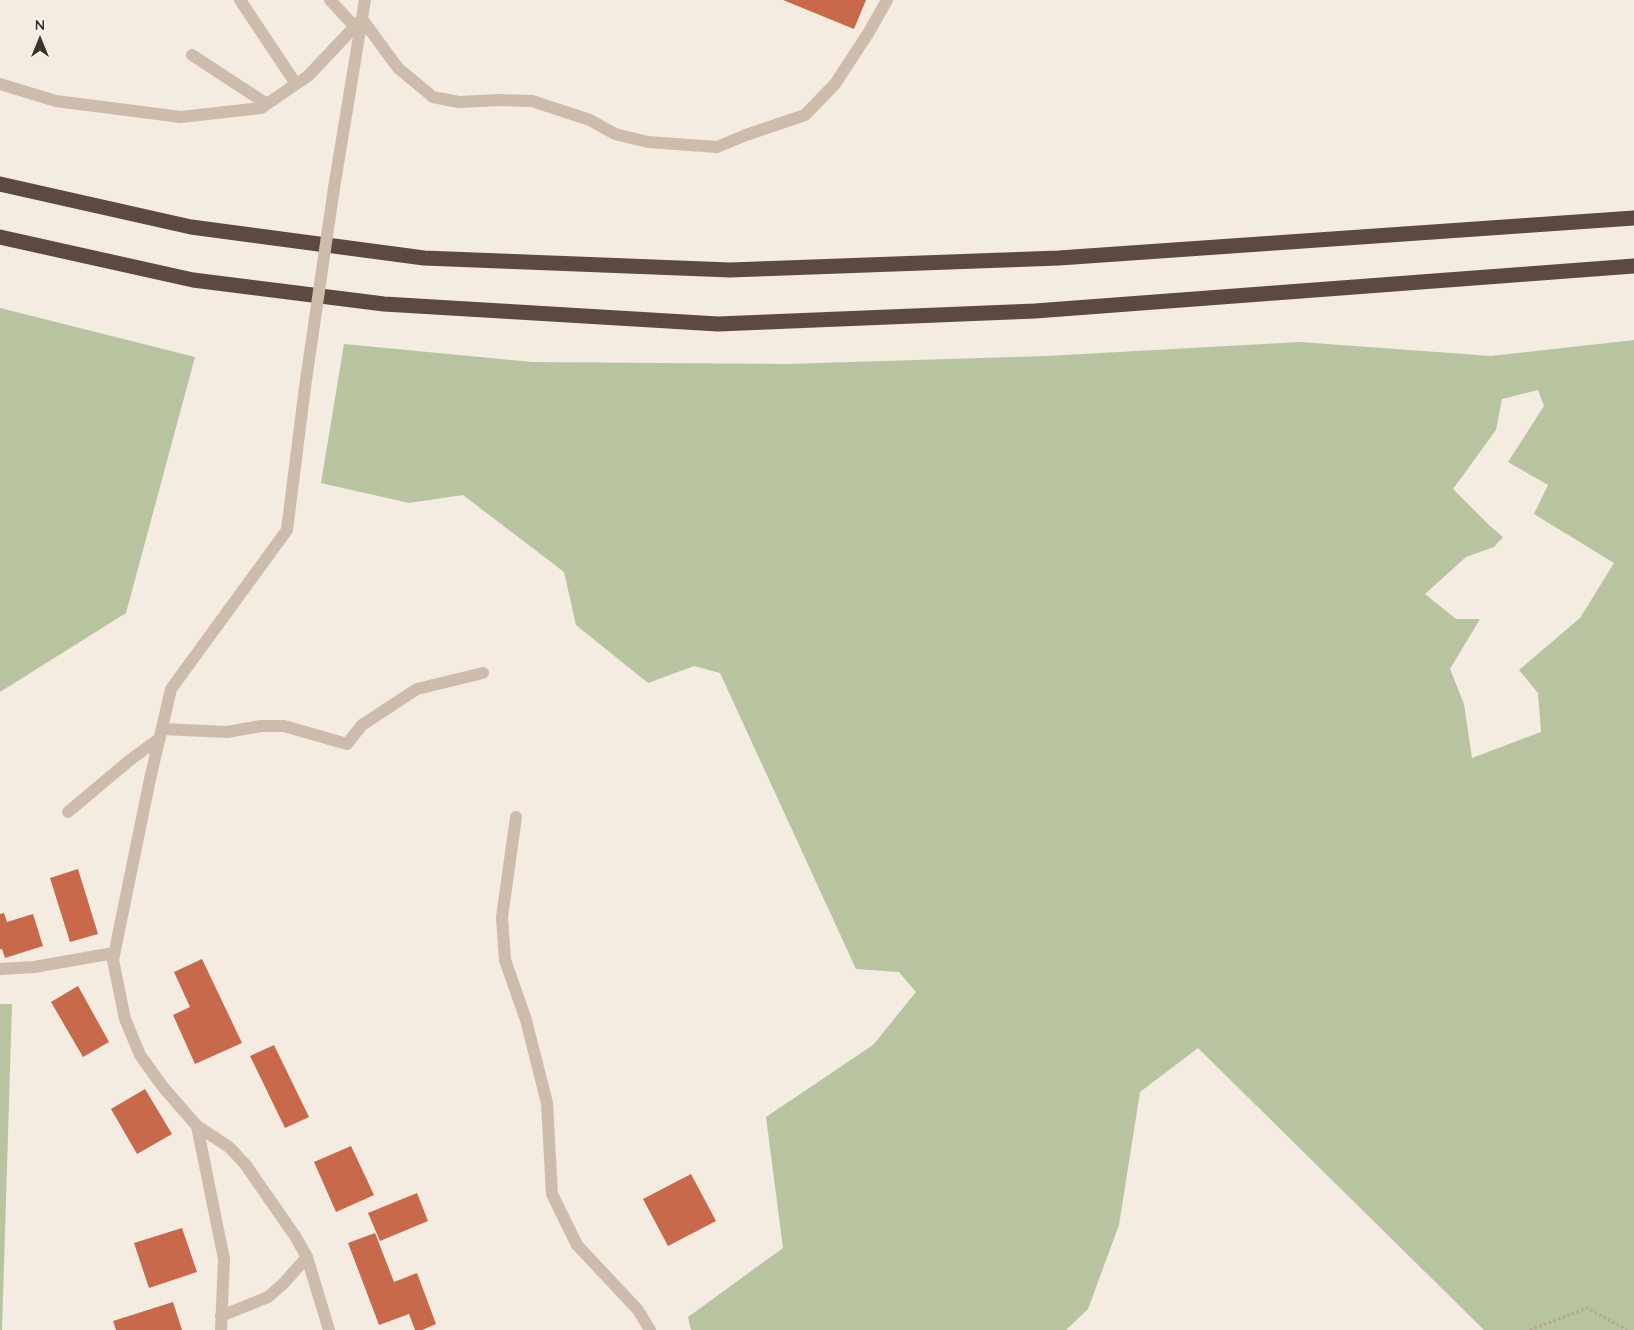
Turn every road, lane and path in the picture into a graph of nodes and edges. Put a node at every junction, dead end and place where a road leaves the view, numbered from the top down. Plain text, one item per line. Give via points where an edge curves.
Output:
1 (240, 0) edge
2 (330, 0) edge
3 (365, 0) edge
4 (887, 0) edge
5 (358, 23) junction
6 (192, 55) dead end
7 (0, 84) edge
8 (296, 84) junction
9 (267, 104) junction
10 (0, 184) edge
11 (1634, 218) edge
12 (0, 236) edge
13 (1634, 266) edge
14 (484, 673) dead end
15 (161, 734) junction
16 (68, 812) dead end
17 (516, 818) dead end
18 (114, 953) junction
19 (0, 969) edge
20 (197, 1126) junction
21 (307, 1257) junction
22 (221, 1316) junction
23 (222, 1330) edge
24 (329, 1330) edge
25 (650, 1330) edge
26 (1530, 1330) edge
27 (1627, 1330) edge

1 - 8 street
2 - 5 street
3 - 5 street
4 - 5 street via 835,84 805,115 717,147 648,142 616,134 590,120 532,101 459,102 433,97 398,68
5 - 8 street via 308,76
5 - 15 street, bridge via 287,530 171,689
6 - 9 street
7 - 9 street via 56,101 181,118 261,108
8 - 9 street
10 - 11 highway via 191,226 424,258 730,270 1059,258
12 - 13 highway via 193,280 384,304 718,324 1035,311
14 - 15 street via 417,689 362,725 347,744 284,726
15 - 16 street
15 - 18 street
17 - 25 street via 502,917 505,960 526,1020 548,1103 552,1194 577,1244 638,1310
18 - 19 street via 34,967
18 - 20 street via 125,1019 140,1055
20 - 21 street via 230,1147 245,1164
20 - 22 street via 224,1259
21 - 22 street via 268,1297
21 - 24 street
22 - 23 street
26 - 27 path via 1587,1308

